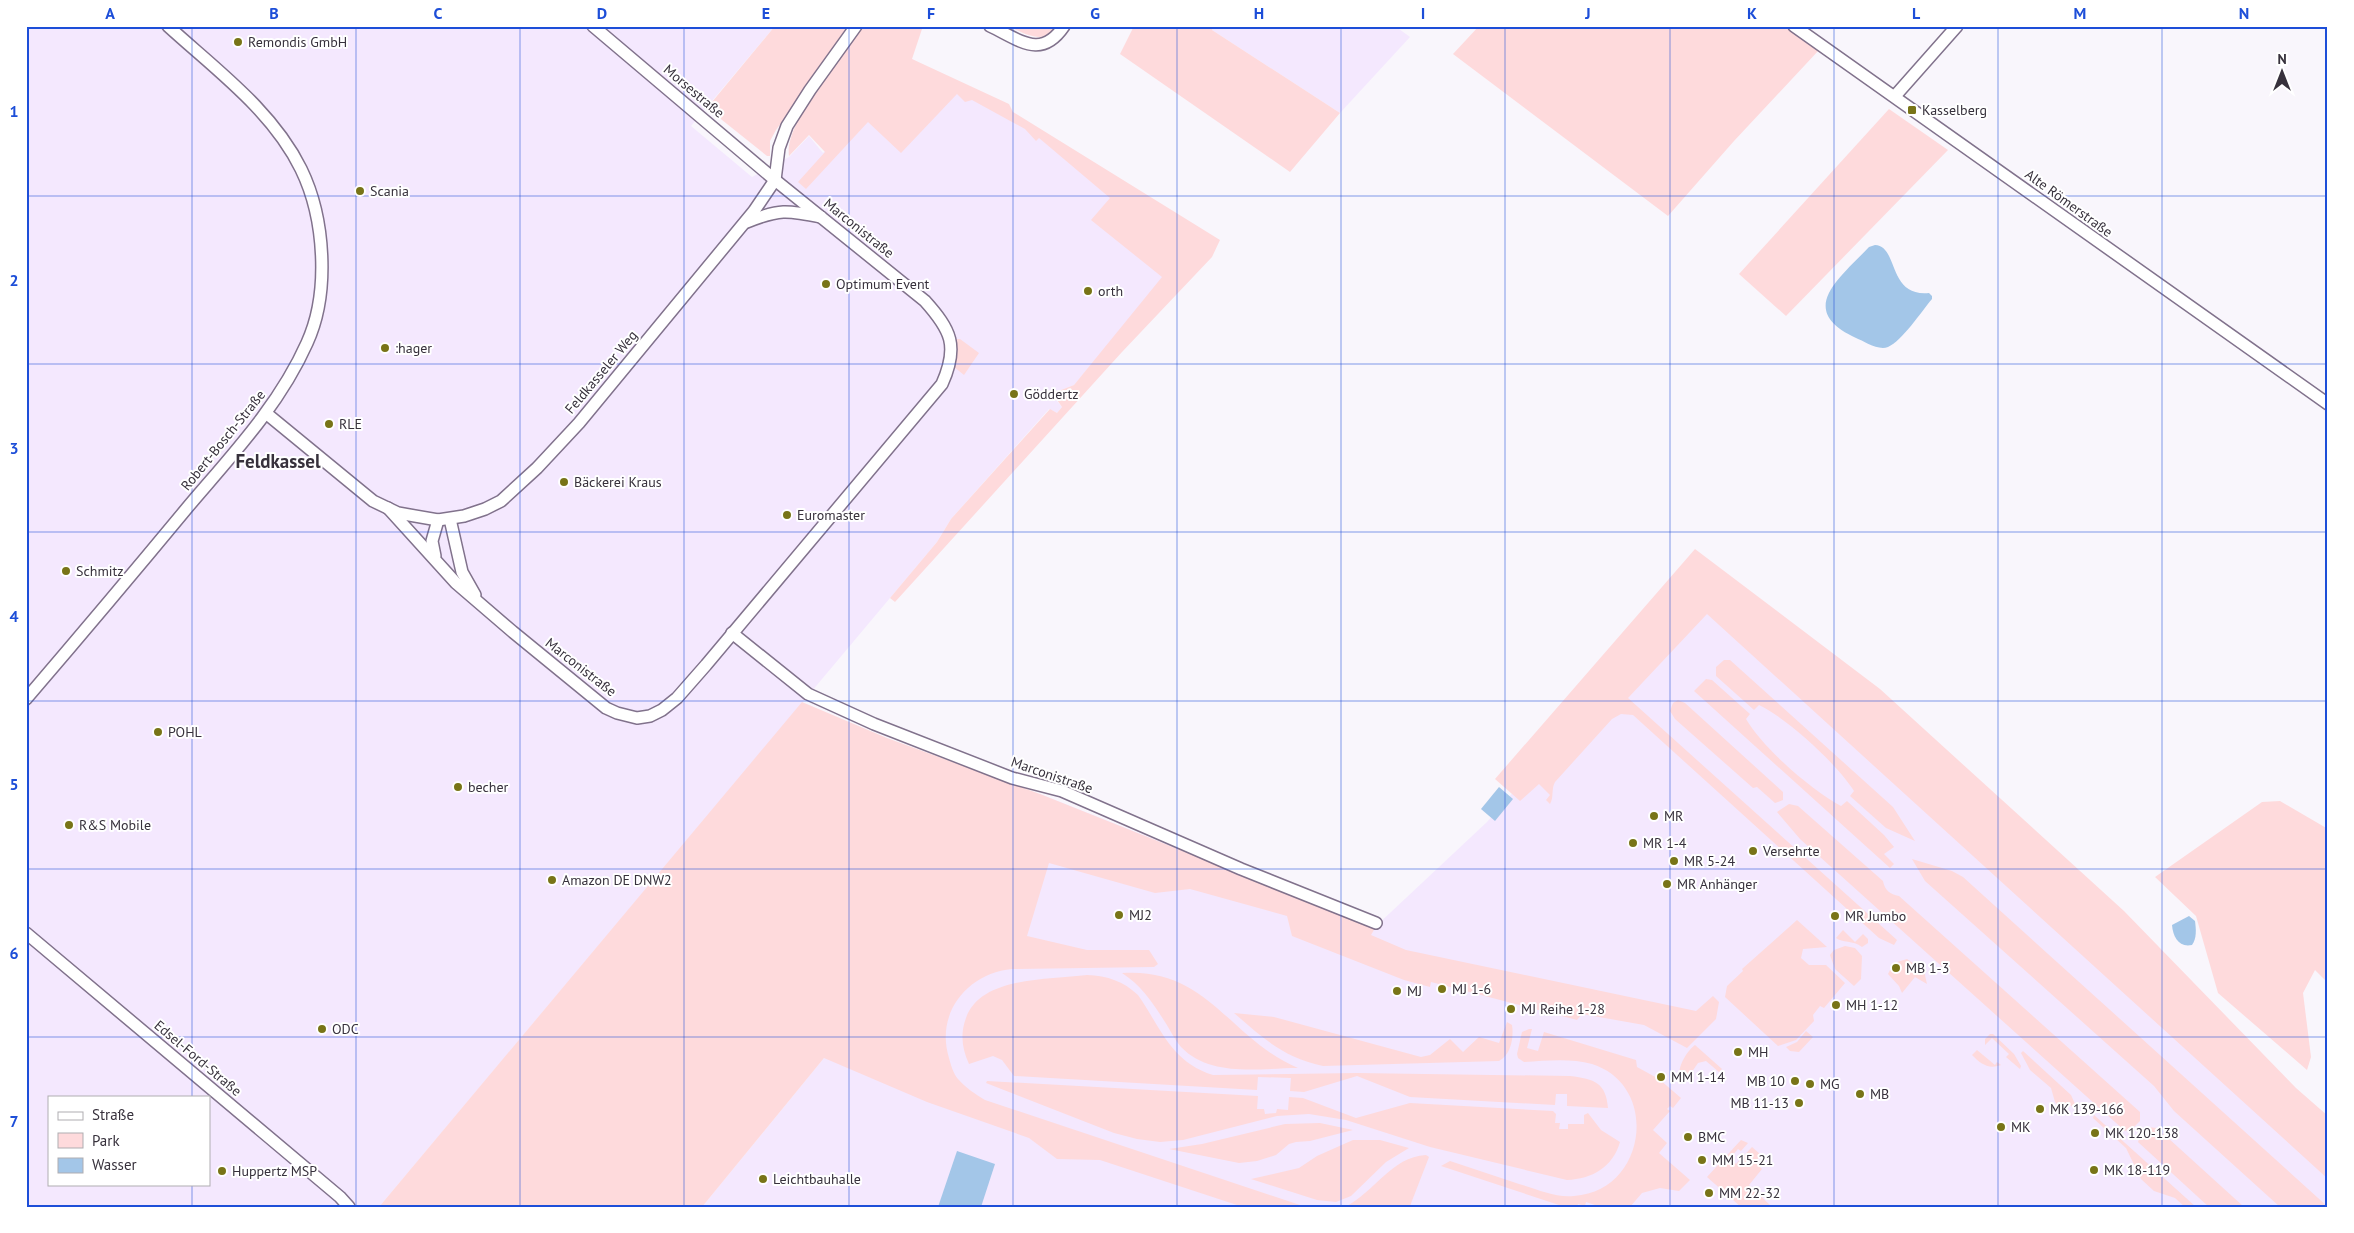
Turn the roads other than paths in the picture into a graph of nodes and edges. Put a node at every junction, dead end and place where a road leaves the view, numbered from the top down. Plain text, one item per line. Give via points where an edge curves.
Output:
1 (168, 26) edge
2 (593, 26) edge
3 (856, 26) edge
4 (990, 26) edge
5 (1064, 26) edge
6 (1794, 26) edge
7 (1957, 26) edge
8 (1895, 96) junction
9 (775, 180) junction
10 (824, 218) junction
11 (745, 223) junction
12 (2328, 404) edge
13 (267, 414) junction
14 (388, 508) junction
15 (444, 519) junction
16 (436, 559) junction
17 (480, 603) junction
18 (732, 633) junction
19 (26, 699) edge
20 (1376, 923) dead end
21 (26, 933) edge
22 (349, 1207) edge

1 - 13 street, Robert-Bosch-Straße via 255,106 282,137 301,169 313,201 322,252 321,289 315,322 308,343
2 - 9 street, Morsestraße
3 - 9 street, Feldkasseler Weg via 787,126 779,148
4 - 5 street via 1022,42 1045,45 1055,39
6 - 8 street, Alte Römerstraße
7 - 8 street
8 - 12 street, Alte Römerstraße
9 - 10 street, Marconistraße
9 - 11 street, Feldkasseler Weg
10 - 11 street via 784,210
10 - 18 street, Marconistraße via 925,301 943,321 951,342 951,363 942,384
11 - 15 street, Feldkasseler Weg via 579,422 536,468 501,501 485,509
13 - 14 street, Feldkasseler Weg via 354,487
13 - 19 street, Robert-Bosch-Straße
14 - 15 street, Feldkasseler Weg via 418,517
14 - 16 street, Marconistraße
15 - 16 street via 432,541
15 - 17 street, Marconistraße via 462,572
16 - 17 street, Marconistraße via 456,583
17 - 18 street, Marconistraße via 606,708 626,717 650,716 677,698
18 - 20 street, Marconistraße via 816,698 1012,778 1062,792
21 - 22 street, Edsel-Ford-Straße

